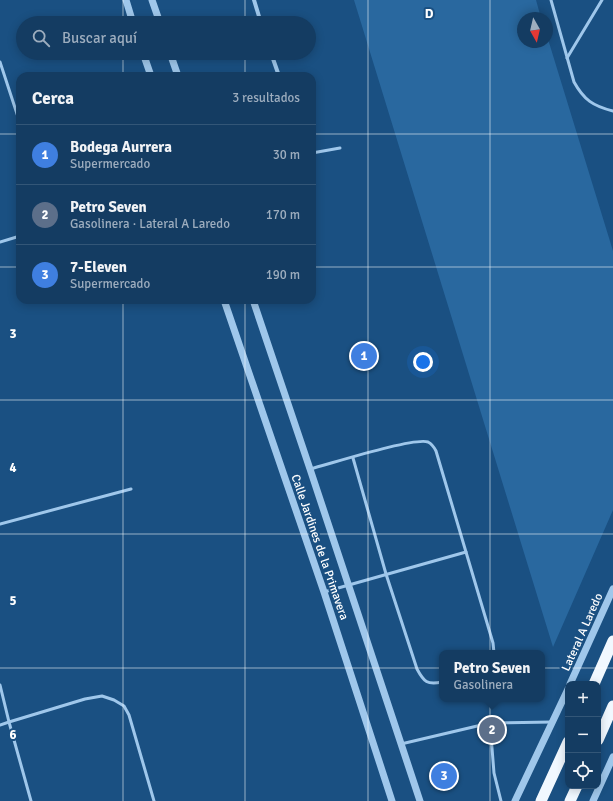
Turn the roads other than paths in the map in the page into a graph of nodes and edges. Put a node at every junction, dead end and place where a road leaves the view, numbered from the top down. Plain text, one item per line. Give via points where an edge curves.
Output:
1 (126, 0) edge
2 (152, 0) edge
3 (254, 0) edge
4 (550, 0) edge
5 (602, 0) edge
6 (131, 16) edge
7 (158, 16) edge
8 (259, 16) edge
9 (567, 58) junction
10 (145, 60) edge
11 (172, 60) edge
12 (273, 60) edge
13 (0, 62) edge
14 (150, 72) edge
15 (177, 72) edge
16 (278, 72) edge
17 (16, 111) edge
18 (613, 111) edge
19 (340, 148) dead end
20 (316, 152) edge
21 (16, 237) edge
22 (0, 242) edge
23 (225, 304) edge
24 (254, 304) edge
25 (353, 458) junction
26 (310, 469) junction
27 (131, 489) dead end
28 (0, 524) edge
29 (466, 552) junction
30 (386, 574) junction
31 (349, 586) junction
32 (613, 589) edge
33 (324, 592) junction
34 (613, 641) edge
35 (494, 650) edge
36 (571, 681) edge
37 (595, 681) edge
38 (439, 683) edge
39 (0, 685) edge
40 (565, 695) edge
41 (613, 706) edge
42 (9, 722) junction
43 (552, 722) junction
44 (490, 723) junction
45 (0, 725) edge
46 (601, 733) edge
47 (401, 744) junction
48 (565, 749) edge
49 (613, 757) edge
50 (576, 789) edge
51 (31, 801) edge
52 (154, 801) edge
53 (392, 801) edge
54 (420, 801) edge
55 (501, 801) edge
56 (515, 801) edge
57 (541, 801) edge
58 (570, 801) edge
59 (593, 801) edge

1 - 6 street
2 - 7 street
3 - 8 street
4 - 9 lane
5 - 9 lane
9 - 18 lane via 580,94 588,101
10 - 14 street
11 - 15 street
12 - 16 street
13 - 17 lane
19 - 20 lane
21 - 22 lane
23 - 33 street, Calle Jardines de la Primavera
24 - 26 street, Calle Jardines de la Primavera
25 - 26 lane
25 - 29 lane via 419,442 427,442 434,446
25 - 30 lane
26 - 31 street, Calle Jardines de la Primavera
27 - 28 lane
29 - 30 lane
29 - 35 lane
30 - 31 lane
30 - 38 lane via 417,670 428,683
31 - 33 lane
31 - 47 street, Calle Jardines de la Primavera
32 - 36 street, Lateral A Laredo
33 - 53 street, Calle Jardines de la Primavera
34 - 37 highway
39 - 42 lane
40 - 43 street, Lateral A Laredo
41 - 46 highway
42 - 45 lane
42 - 51 lane
42 - 52 lane via 86,699 102,696 114,700 124,706 129,715
43 - 44 lane
43 - 56 street, Lateral A Laredo
44 - 47 lane
44 - 55 lane via 494,773
47 - 54 street, Calle Jardines de la Primavera
48 - 57 highway
49 - 59 street
50 - 58 highway

